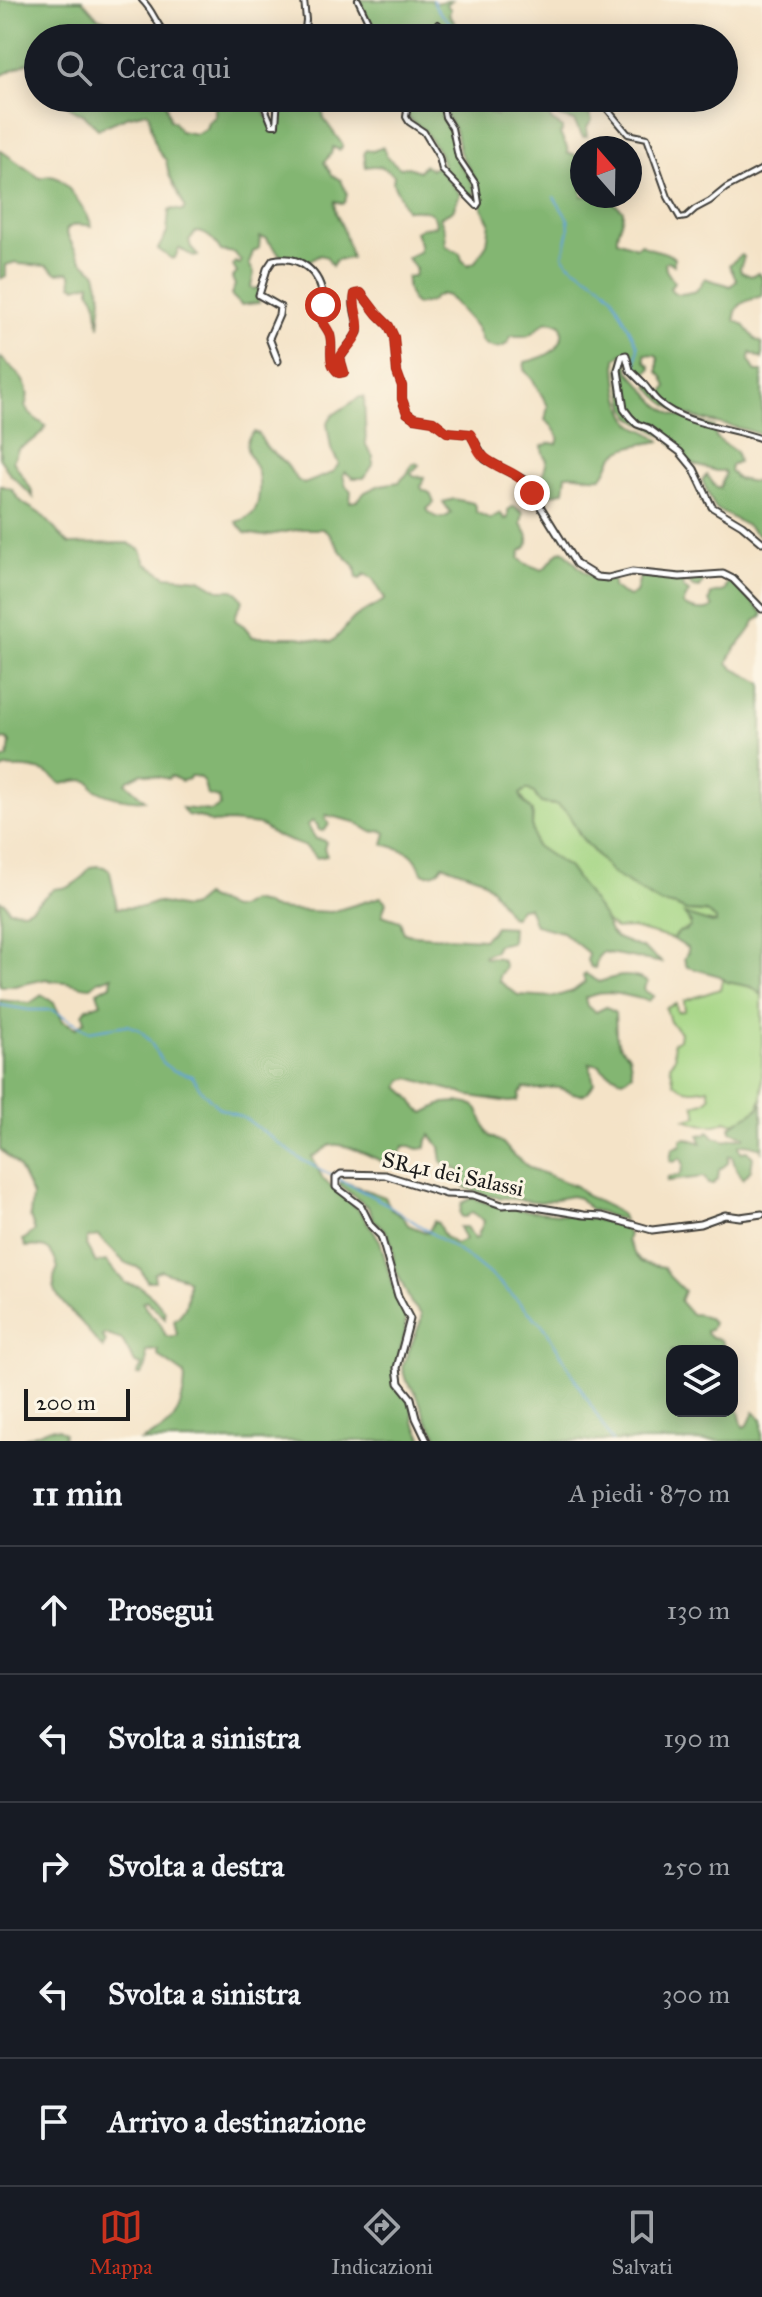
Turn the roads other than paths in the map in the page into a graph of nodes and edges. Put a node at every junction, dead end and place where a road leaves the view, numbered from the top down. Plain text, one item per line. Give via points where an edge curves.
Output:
1 (142, 0) edge
2 (304, 0) edge
3 (358, 0) edge
4 (157, 24) edge
5 (306, 24) edge
6 (369, 24) edge
7 (267, 112) edge
8 (277, 112) edge
9 (407, 112) edge
10 (444, 112) edge
11 (610, 112) edge
12 (762, 169) edge
13 (278, 361) dead end
14 (642, 382) joint
15 (762, 439) edge
16 (762, 542) edge
17 (762, 609) edge
18 (762, 1214) edge
19 (427, 1441) edge

1 - 4 street
2 - 5 street
3 - 6 street
7 - 8 street via 272,125
9 - 10 street via 409,122 424,132 442,170 477,206 476,184 458,157
11 - 12 street via 628,134 647,138 680,218
13 - 17 street via 269,338 280,307 259,295 273,260 291,259 310,268 318,281 323,298 320,318 329,331 335,370 344,372 340,358 358,332 353,302 361,293 394,337 407,413 447,432 470,434 485,459 524,480 576,564 608,578 632,572 723,574
14 - 15 street via 670,409
14 - 16 street via 622,356 618,370 630,417 680,452 712,507
18 - 19 street, SR41 dei Salassi via 725,1215 652,1230 602,1216 446,1194 385,1175 341,1174 336,1187 361,1206 381,1236 398,1296 408,1312 399,1383 411,1398

